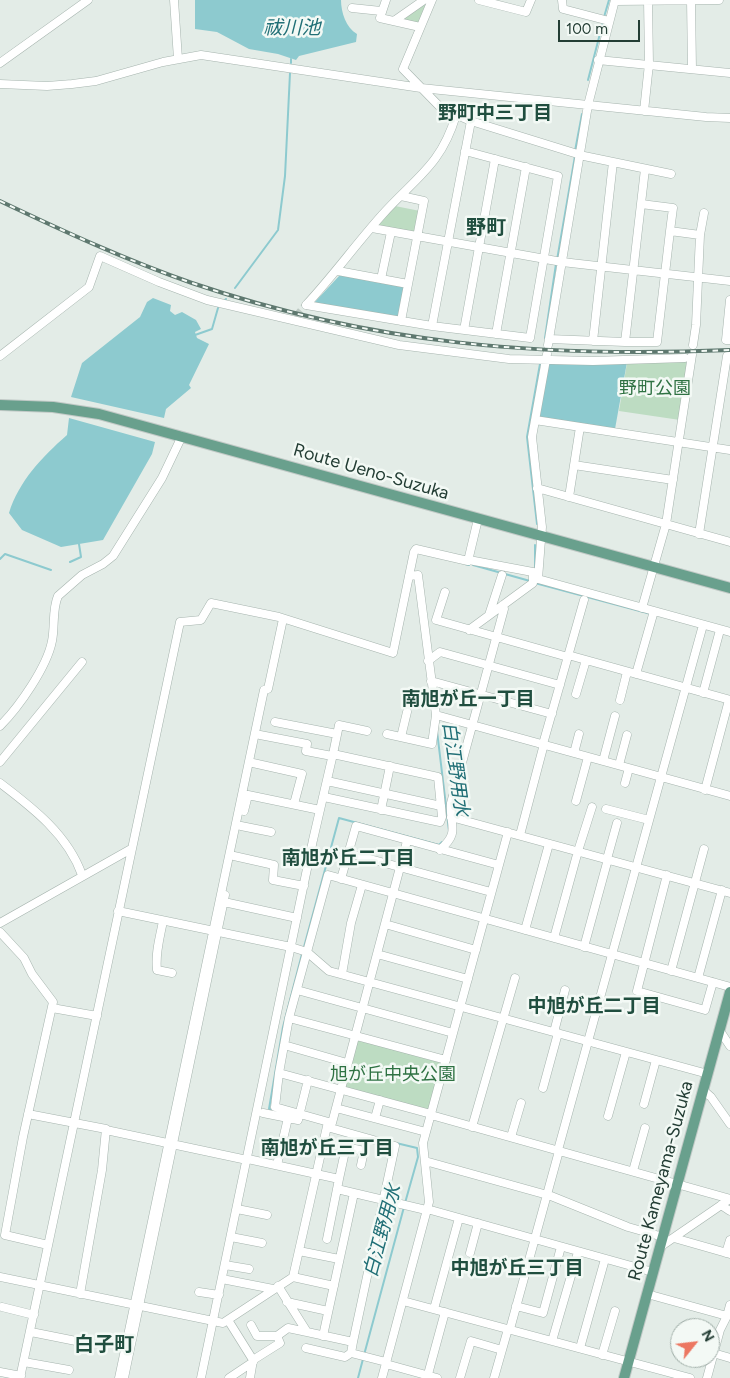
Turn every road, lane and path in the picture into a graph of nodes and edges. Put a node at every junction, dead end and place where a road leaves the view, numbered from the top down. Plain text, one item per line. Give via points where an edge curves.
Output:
1 (88, 0) edge
2 (174, 0) edge
3 (386, 0) edge
4 (424, 0) edge
5 (432, 0) edge
6 (480, 0) edge
7 (531, 0) edge
8 (562, 0) edge
9 (615, 0) edge
10 (648, 0) edge
11 (691, 0) edge
12 (719, 0) edge
13 (352, 8) dead end
14 (381, 11) junction
15 (605, 20) junction
16 (394, 21) junction
17 (420, 27) junction
18 (178, 58) junction
19 (598, 60) junction
20 (0, 63) edge
21 (649, 64) junction
22 (692, 69) junction
23 (730, 72) edge
24 (0, 84) edge
25 (421, 88) junction
26 (588, 105) junction
27 (644, 111) junction
28 (456, 115) junction
29 (730, 118) edge
30 (471, 121) junction
31 (465, 151) junction
32 (576, 153) junction
33 (496, 159) junction
34 (614, 162) junction
35 (526, 167) junction
36 (645, 169) junction
37 (671, 174) dead end
38 (401, 196) junction
39 (641, 204) junction
40 (704, 213) dead end
41 (372, 228) junction
42 (670, 231) junction
43 (391, 232) junction
44 (700, 235) junction
45 (417, 236) junction
46 (448, 242) junction
47 (479, 247) junction
48 (510, 253) junction
49 (544, 259) junction
50 (559, 261) junction
51 (602, 266) junction
52 (633, 270) junction
53 (338, 271) junction
54 (665, 274) junction
55 (699, 278) junction
56 (381, 279) junction
57 (730, 281) edge
58 (408, 284) junction
59 (730, 300) edge
60 (401, 321) junction
61 (432, 326) junction
62 (464, 330) junction
63 (496, 334) junction
64 (730, 340) edge
65 (593, 342) junction
66 (625, 342) junction
67 (693, 345) dead end
68 (547, 350) junction
69 (0, 356) edge
70 (730, 356) edge
71 (0, 405) edge
72 (534, 420) junction
73 (580, 427) junction
74 (182, 436) junction
75 (678, 442) junction
76 (712, 447) junction
77 (730, 450) edge
78 (574, 465) junction
79 (673, 480) junction
80 (537, 488) junction
81 (569, 497) junction
82 (478, 519) junction
83 (666, 524) junction
84 (699, 534) junction
85 (541, 535) junction
86 (730, 542) edge
87 (469, 560) junction
88 (654, 567) junction
89 (536, 572) junction
90 (502, 575) dead end
91 (409, 576) junction
92 (730, 588) edge
93 (445, 592) dead end
94 (585, 595) junction
95 (502, 605) junction
96 (642, 608) junction
97 (653, 613) junction
98 (489, 615) junction
99 (283, 619) junction
100 (702, 627) junction
101 (469, 630) junction
102 (720, 632) junction
103 (730, 632) edge
104 (496, 636) junction
105 (568, 656) junction
106 (586, 660) junction
107 (428, 661) junction
108 (82, 662) dead end
109 (489, 665) junction
110 (632, 673) junction
111 (431, 681) junction
112 (560, 685) junction
113 (685, 689) junction
114 (703, 693) junction
115 (576, 694) dead end
116 (480, 695) junction
117 (620, 700) dead end
118 (730, 700) edge
119 (408, 712) dead end
120 (552, 714) junction
121 (615, 716) dead end
122 (436, 717) junction
123 (275, 722) dead end
124 (472, 724) junction
125 (0, 726) edge
126 (367, 730) dead end
127 (260, 734) dead end
128 (337, 734) junction
129 (386, 734) dead end
130 (579, 734) dead end
131 (627, 735) dead end
132 (401, 737) junction
133 (544, 744) junction
134 (574, 753) junction
135 (333, 755) junction
136 (588, 757) junction
137 (603, 761) junction
138 (0, 762) edge
139 (253, 763) dead end
140 (619, 765) junction
141 (390, 766) junction
142 (629, 768) junction
143 (662, 777) junction
144 (327, 781) junction
145 (0, 783) edge
146 (625, 784) dead end
147 (705, 790) junction
148 (384, 794) junction
149 (730, 796) edge
150 (324, 797) junction
151 (576, 800) dead end
152 (294, 804) junction
153 (441, 806) junction
154 (592, 807) dead end
155 (606, 809) dead end
156 (320, 810) junction
157 (382, 810) junction
158 (451, 815) junction
159 (442, 817) junction
160 (649, 820) junction
161 (617, 823) dead end
162 (240, 826) junction
163 (271, 832) dead end
164 (508, 832) junction
165 (520, 835) junction
166 (407, 841) junction
167 (549, 844) junction
168 (132, 849) junction
169 (704, 849) dead end
170 (440, 850) junction
171 (578, 851) junction
172 (348, 853) junction
173 (234, 856) junction
174 (607, 859) junction
175 (499, 865) junction
176 (401, 867) junction
177 (636, 867) junction
178 (82, 875) junction
179 (667, 875) junction
180 (341, 879) junction
181 (695, 883) junction
182 (362, 885) junction
183 (304, 886) junction
184 (491, 892) junction
185 (726, 892) edge
186 (394, 894) junction
187 (224, 902) junction
188 (118, 911) junction
189 (297, 918) junction
190 (484, 919) junction
191 (163, 921) junction
192 (0, 923) edge
193 (385, 924) junction
194 (525, 930) junction
195 (0, 932) edge
196 (215, 932) junction
197 (554, 938) junction
198 (290, 947) junction
199 (584, 947) junction
200 (476, 950) junction
201 (307, 952) junction
202 (377, 954) junction
203 (612, 954) junction
204 (643, 963) junction
205 (671, 971) junction
206 (172, 973) dead end
207 (342, 974) junction
208 (515, 978) dead end
209 (698, 978) junction
210 (468, 979) junction
211 (370, 982) junction
212 (712, 982) junction
213 (730, 987) edge
214 (297, 990) junction
215 (565, 990) dead end
216 (730, 992) edge
217 (460, 1006) junction
218 (52, 1008) junction
219 (362, 1009) junction
220 (97, 1016) junction
221 (289, 1018) junction
222 (503, 1018) junction
223 (720, 1031) junction
224 (556, 1032) junction
225 (453, 1033) junction
226 (355, 1035) junction
227 (589, 1042) junction
228 (284, 1045) junction
229 (730, 1046) edge
230 (626, 1052) junction
231 (446, 1060) junction
232 (656, 1060) junction
233 (348, 1062) junction
234 (279, 1073) junction
235 (708, 1074) junction
236 (308, 1080) junction
237 (543, 1088) dead end
238 (341, 1089) junction
239 (703, 1090) junction
240 (380, 1100) junction
241 (521, 1103) dead end
242 (644, 1104) dead end
243 (336, 1108) junction
244 (263, 1113) dead end
245 (28, 1114) junction
246 (431, 1114) junction
247 (608, 1116) dead end
248 (299, 1117) junction
249 (288, 1118) junction
250 (375, 1118) junction
251 (74, 1123) junction
252 (327, 1124) junction
253 (730, 1124) edge
254 (472, 1127) junction
255 (645, 1128) dead end
256 (106, 1130) junction
257 (426, 1132) junction
258 (512, 1138) junction
259 (170, 1143) junction
260 (558, 1150) junction
261 (247, 1160) junction
262 (425, 1161) junction
263 (361, 1165) dead end
264 (277, 1166) junction
265 (633, 1171) junction
266 (316, 1174) junction
267 (340, 1179) junction
268 (677, 1184) junction
269 (338, 1189) junction
270 (354, 1193) junction
271 (547, 1195) junction
272 (382, 1199) junction
273 (730, 1199) edge
274 (721, 1205) junction
275 (237, 1209) junction
276 (426, 1209) junction
277 (730, 1211) edge
278 (267, 1215) dead end
279 (459, 1218) junction
280 (478, 1223) junction
281 (231, 1237) junction
282 (674, 1238) junction
283 (327, 1239) dead end
284 (534, 1239) junction
285 (730, 1240) edge
286 (662, 1242) junction
287 (262, 1243) dead end
288 (48, 1245) junction
289 (562, 1247) junction
290 (299, 1250) junction
291 (578, 1252) junction
292 (470, 1253) dead end
293 (728, 1254) edge
294 (605, 1259) junction
295 (339, 1260) junction
296 (225, 1265) junction
297 (249, 1269) dead end
298 (653, 1272) junction
299 (0, 1277) edge
300 (293, 1277) junction
301 (222, 1279) junction
302 (40, 1285) junction
303 (334, 1286) junction
304 (276, 1288) junction
305 (200, 1292) dead end
306 (80, 1294) junction
307 (647, 1294) junction
308 (219, 1295) junction
309 (402, 1301) junction
310 (287, 1302) junction
311 (730, 1305) edge
312 (136, 1306) junction
313 (516, 1306) junction
314 (2, 1307) dead end
315 (434, 1309) junction
316 (328, 1311) junction
317 (614, 1311) dead end
318 (445, 1312) junction
319 (34, 1314) junction
320 (727, 1316) junction
321 (228, 1320) junction
322 (213, 1322) junction
323 (251, 1325) dead end
324 (509, 1329) junction
325 (726, 1329) edge
326 (31, 1332) junction
327 (307, 1332) junction
328 (276, 1336) junction
329 (323, 1336) junction
330 (720, 1340) edge
331 (76, 1341) dead end
332 (552, 1341) junction
333 (353, 1342) junction
334 (306, 1348) dead end
335 (580, 1348) junction
336 (502, 1350) junction
337 (351, 1353) junction
338 (602, 1355) junction
339 (253, 1361) junction
340 (24, 1362) junction
341 (628, 1362) junction
342 (386, 1363) junction
343 (69, 1370) dead end
344 (0, 1372) edge
345 (20, 1377) edge
346 (427, 1377) edge
347 (118, 1378) edge
348 (124, 1378) edge
349 (201, 1378) edge
350 (229, 1378) edge
351 (250, 1378) edge
352 (382, 1378) edge
353 (437, 1378) edge
354 (460, 1378) edge
355 (494, 1378) edge
356 (624, 1378) edge
357 (690, 1378) edge

1 - 20 street
2 - 18 street
3 - 14 street
4 - 16 street
5 - 17 street
6 - 7 street via 526,12
8 - 15 street via 563,9
9 - 10 street
9 - 15 street
10 - 11 street
10 - 21 street
11 - 12 street
11 - 22 street
13 - 14 street
14 - 16 street via 380,18
15 - 19 street
16 - 17 street
17 - 25 street via 404,69
18 - 24 street via 72,84
18 - 25 street via 215,56
19 - 21 street
19 - 26 street
21 - 22 street
21 - 27 street
22 - 23 street
25 - 26 street
25 - 28 street via 441,108
26 - 27 street
26 - 32 street
27 - 29 street
28 - 30 street
28 - 38 street via 442,151
30 - 31 street
30 - 32 street
31 - 33 street
31 - 46 street
32 - 34 street
32 - 50 street
33 - 35 street
33 - 47 street
34 - 36 street
34 - 51 street
35 - 48 street
35 - 49 street via 558,176
36 - 37 street
36 - 39 street
38 - 41 street
38 - 45 street via 424,201
39 - 42 street via 673,208
39 - 52 street
40 - 44 street
41 - 43 street
41 - 53 street
42 - 44 street
42 - 54 street
43 - 45 street
43 - 56 street
44 - 55 street
45 - 46 street
45 - 58 street
46 - 47 street
46 - 61 street
47 - 48 street
47 - 62 street
48 - 49 street
48 - 63 street
49 - 50 street
49 - 63 street via 530,338
50 - 51 street
50 - 68 street
51 - 52 street
51 - 65 street
52 - 54 street
52 - 66 street
53 - 56 street
53 - 60 street via 306,305
54 - 55 street
54 - 66 street via 657,342
55 - 57 street
55 - 67 street
56 - 58 street
58 - 60 street
59 - 64 street via 726,340
60 - 61 street
61 - 62 street
62 - 63 street
65 - 66 street
65 - 68 street
68 - 69 street via 442,352 351,335 207,300 100,256 89,287
68 - 72 street
68 - 75 street via 688,357
70 - 76 street via 727,356
71 - 74 main road, Route Ueno-Suzuka via 53,407 99,414
72 - 73 street
72 - 80 street via 532,451
73 - 75 street
73 - 78 street
74 - 82 main road, Route Ueno-Suzuka
74 - 125 street via 162,478 113,556 58,596 47,658 16,709
75 - 76 street
75 - 79 street
76 - 77 street
76 - 84 street
78 - 79 street
78 - 81 street
79 - 83 street
80 - 81 street
80 - 85 street
81 - 83 street
82 - 85 main road, Route Ueno-Suzuka
82 - 87 street
83 - 84 street
83 - 88 street
84 - 86 street
85 - 88 main road, Route Ueno-Suzuka
85 - 89 street
87 - 89 street
87 - 91 street via 416,549
88 - 92 main road, Route Ueno-Suzuka
88 - 96 street
89 - 94 street via 538,580
89 - 95 street via 533,583
90 - 98 street
91 - 99 street via 393,653
91 - 107 street via 418,575
93 - 101 street via 436,620
94 - 96 street
94 - 105 street
95 - 98 street
95 - 104 street via 504,609
96 - 97 street
97 - 100 street
97 - 110 street
98 - 101 street
99 - 168 street via 211,602 201,620 180,622
99 - 196 street
100 - 102 street
100 - 113 street
101 - 104 street
102 - 103 street
102 - 114 street
104 - 105 street
104 - 109 street
105 - 106 street
105 - 112 street
106 - 110 street
106 - 115 street
107 - 109 street via 440,652
107 - 111 street
108 - 138 street
109 - 112 street
109 - 116 street
110 - 113 street
110 - 117 street
111 - 116 street
111 - 122 street
112 - 120 street
113 - 114 street
113 - 143 street
114 - 118 street
116 - 120 street
116 - 124 street
118 - 147 street
119 - 132 street
120 - 133 street
121 - 137 street
122 - 124 street
122 - 132 street via 432,744
123 - 128 street
124 - 133 street
124 - 158 street via 451,803
126 - 128 street via 339,725
127 - 135 street via 307,744 306,752
128 - 135 street
129 - 132 street
130 - 134 street
131 - 140 street
133 - 134 street
133 - 165 street
134 - 136 street
135 - 141 street
135 - 144 street
136 - 137 street
136 - 151 street
137 - 140 street
139 - 152 street via 302,774
140 - 142 street
141 - 148 street
141 - 153 street via 438,776
142 - 143 street
142 - 146 street
143 - 147 street
143 - 160 street
144 - 148 street
144 - 150 street
145 - 178 street via 58,834 74,856
147 - 149 street
148 - 153 street
148 - 157 street
150 - 156 street
150 - 157 street
152 - 156 street
152 - 162 street via 248,795
153 - 159 street
154 - 171 street
155 - 160 street
156 - 183 street
157 - 159 street via 440,822
158 - 159 street
158 - 164 street
158 - 170 street via 452,838
160 - 177 street
161 - 174 street
162 - 163 street
162 - 173 street
164 - 165 street
164 - 175 street
165 - 167 street
166 - 170 street
166 - 172 street via 356,826
166 - 176 street
167 - 171 street
167 - 194 street
168 - 178 street
168 - 188 street
169 - 181 street
170 - 175 street
171 - 174 street
171 - 197 street
172 - 176 street
172 - 180 street
173 - 183 street via 274,865 273,880
173 - 187 street
174 - 177 street
174 - 199 street
175 - 184 street
176 - 184 street
176 - 186 street
177 - 179 street
177 - 203 street
178 - 192 street
179 - 181 street
179 - 204 street
180 - 182 street
180 - 201 street via 328,875
181 - 185 street
181 - 205 street
182 - 186 street
182 - 207 street
183 - 189 street
184 - 190 street
185 - 209 street
186 - 190 street
186 - 193 street
187 - 189 street
187 - 196 street
188 - 191 street
188 - 220 street
189 - 198 street
190 - 194 street
190 - 200 street
191 - 196 street
191 - 206 street via 157,970
193 - 200 street
193 - 202 street
194 - 197 street
195 - 218 street via 24,958 53,1002
196 - 198 street
196 - 259 street
197 - 199 street
198 - 201 street
198 - 261 street
199 - 203 street
200 - 210 street
201 - 207 street via 330,971
201 - 214 street
202 - 210 street
202 - 211 street
203 - 204 street
203 - 227 street
204 - 205 street
204 - 212 street via 636,990 696,1008 705,1010
205 - 209 street
207 - 211 street
208 - 222 street
209 - 212 street
210 - 217 street
211 - 217 street
211 - 219 street
212 - 213 street
214 - 219 street
214 - 221 street
215 - 224 street
216 - 223 main road, Route Kameyama-Suzuka
217 - 222 street
217 - 225 street
218 - 220 street
218 - 245 street
219 - 225 street
219 - 226 street
220 - 251 street
221 - 226 street
221 - 228 street
222 - 224 street
222 - 254 street
223 - 229 street
223 - 235 main road, Route Kameyama-Suzuka
224 - 227 street
224 - 237 street
225 - 231 street
226 - 231 street
226 - 233 street
227 - 230 street
227 - 260 street
228 - 233 street
228 - 234 street
230 - 232 street
230 - 247 street
231 - 246 street
232 - 235 street
232 - 242 street
233 - 238 street
234 - 236 street
234 - 248 street via 275,1107
235 - 239 main road, Route Kameyama-Suzuka
236 - 238 street
236 - 248 street
238 - 240 street
238 - 243 street
239 - 253 street
239 - 268 main road, Route Kameyama-Suzuka
240 - 246 street
240 - 250 street
241 - 258 street
243 - 250 street
243 - 252 street via 332,1122
244 - 249 street
245 - 251 street
245 - 288 street via 5,1234
246 - 254 street
246 - 257 street
248 - 249 street
248 - 252 street
249 - 264 street
250 - 257 street
251 - 256 street
251 - 288 street
252 - 266 street
252 - 272 street via 395,1146
254 - 258 street
255 - 265 street
256 - 259 street
256 - 306 street
257 - 262 street via 423,1143
258 - 260 street
259 - 261 street
259 - 312 street
260 - 265 street
260 - 271 street
261 - 264 street
261 - 275 street
262 - 271 street
262 - 276 street
263 - 267 street via 364,1151 346,1148
264 - 266 street
265 - 268 street
266 - 267 street
266 - 290 street
267 - 269 street
268 - 273 street
268 - 286 main road, Route Kameyama-Suzuka
269 - 270 street
269 - 283 street
270 - 272 street
270 - 295 street
271 - 284 street
271 - 286 street
272 - 276 street
272 - 333 street
273 - 274 street
274 - 277 street
274 - 282 street
275 - 278 street
275 - 281 street
276 - 279 street
276 - 309 street
279 - 280 street
279 - 315 street
280 - 284 street
280 - 292 street
281 - 287 street
281 - 296 street
282 - 286 street
282 - 293 street
284 - 289 street
284 - 313 street
285 - 293 street
286 - 298 main road, Route Kameyama-Suzuka
288 - 302 street
289 - 291 street
289 - 313 street via 543,1313
290 - 295 street
290 - 300 street
291 - 294 street
291 - 332 street
294 - 298 street
294 - 335 street
295 - 303 street
296 - 297 street
296 - 301 street
298 - 307 main road, Route Kameyama-Suzuka
299 - 302 street
300 - 303 street
300 - 304 street
301 - 304 street
301 - 308 street
302 - 306 street
302 - 319 street
303 - 316 street
304 - 310 street
304 - 321 street
305 - 308 street
306 - 312 street
307 - 320 street
307 - 341 main road, Route Kameyama-Suzuka
308 - 322 street
309 - 315 street
309 - 342 street
310 - 316 street
310 - 327 street
311 - 320 street
312 - 322 street
312 - 347 street
312 - 348 street
313 - 324 street
314 - 319 street
315 - 318 street
316 - 329 street
317 - 338 street
318 - 324 street
318 - 346 street
319 - 326 street
320 - 325 street
321 - 322 street
321 - 339 street
322 - 349 street
323 - 328 street via 257,1336
324 - 332 street
324 - 336 street
325 - 330 street
326 - 331 street
326 - 340 street
327 - 328 street via 288,1328
327 - 329 street
328 - 339 street via 280,1343
329 - 333 street
332 - 335 street
333 - 337 street
334 - 337 street via 345,1357
335 - 338 street
336 - 354 street via 471,1341
336 - 355 street
337 - 342 street
338 - 341 street
339 - 350 street
339 - 351 street
340 - 343 street
340 - 345 street
341 - 356 main road, Route Kameyama-Suzuka
341 - 357 street
342 - 346 street
342 - 352 street
344 - 345 street
346 - 353 street

